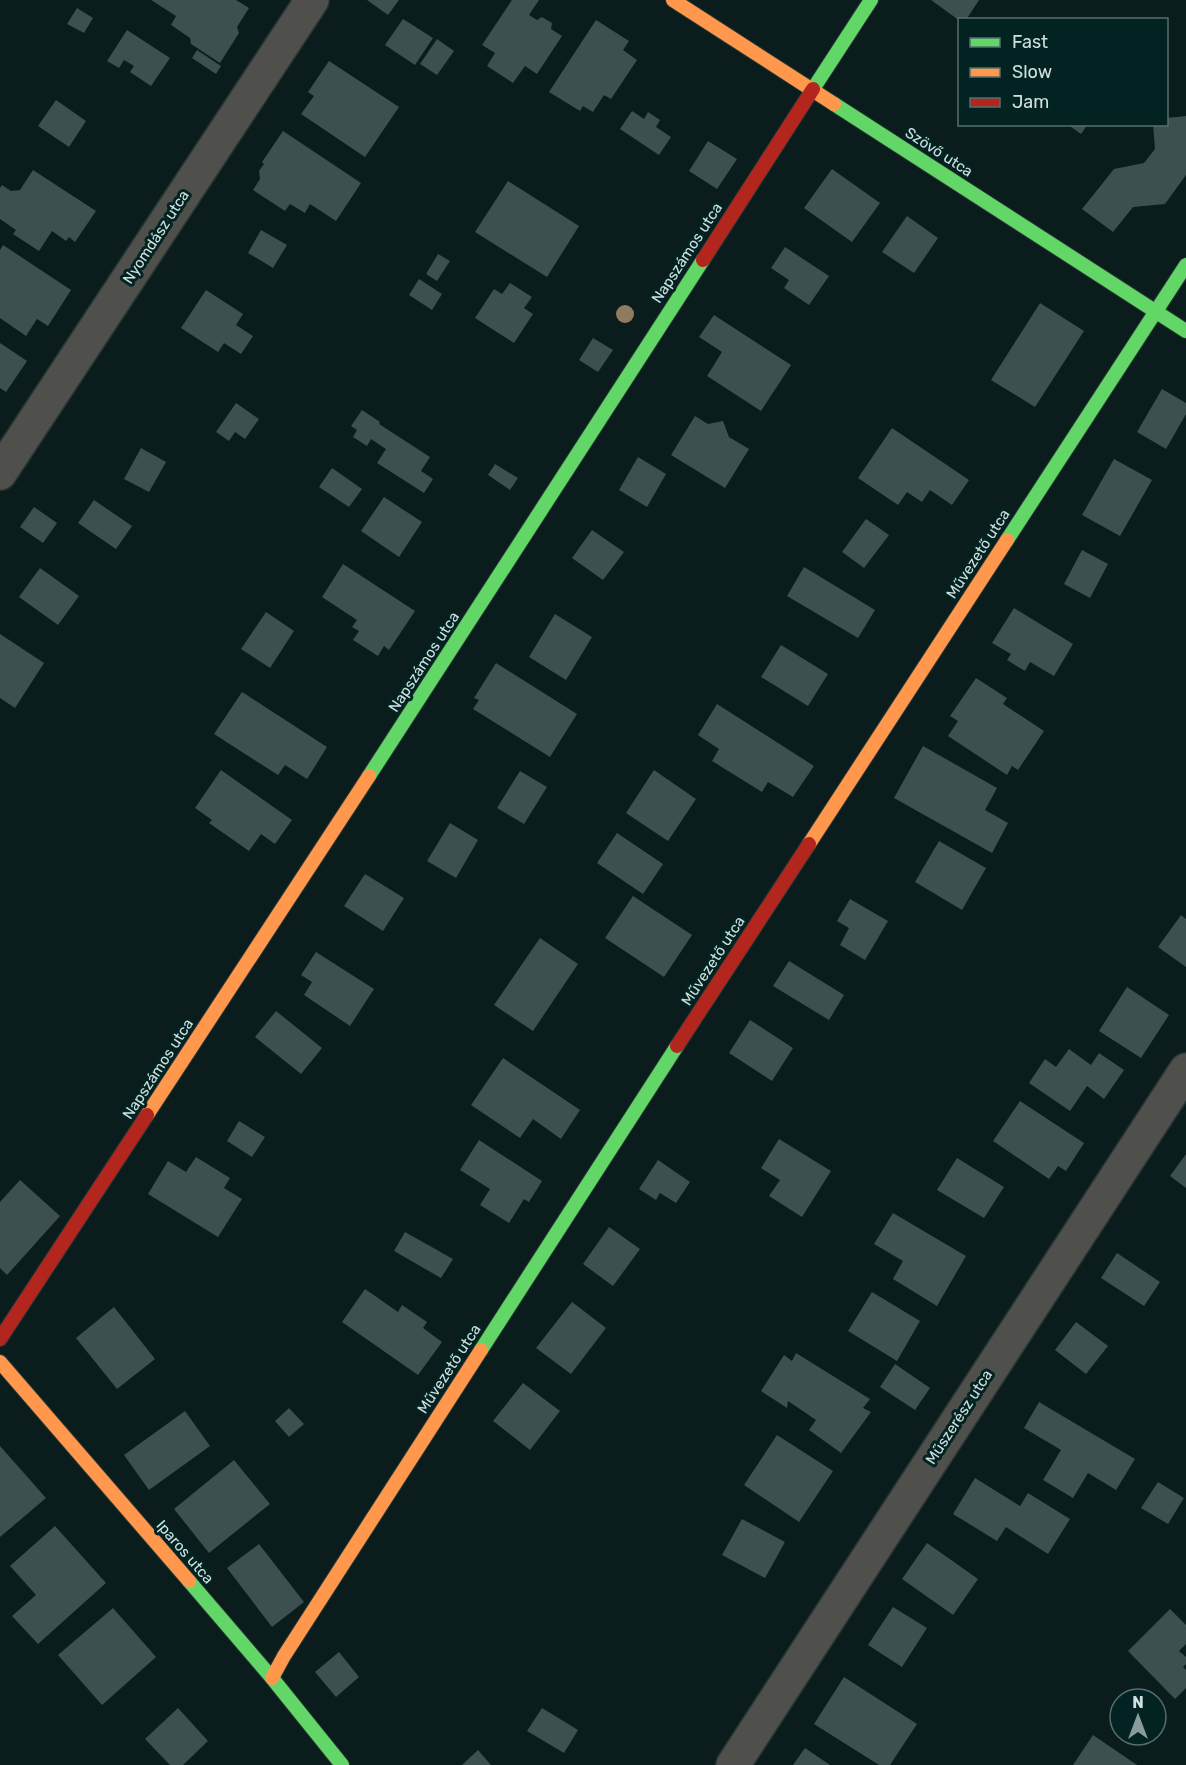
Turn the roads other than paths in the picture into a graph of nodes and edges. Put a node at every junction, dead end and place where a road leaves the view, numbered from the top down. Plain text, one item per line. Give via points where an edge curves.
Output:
1 (312, 0) edge
2 (674, 0) edge
3 (871, 0) edge
4 (812, 90) junction
5 (1186, 265) edge
6 (1155, 311) junction
7 (1186, 331) edge
8 (0, 473) edge
9 (1186, 1070) edge
10 (0, 1339) edge
11 (0, 1362) edge
12 (272, 1678) junction
13 (342, 1765) edge
14 (733, 1765) edge

1 - 8 street, Nyomdász utca
2 - 4 street, Szövő utca
3 - 4 street, Napszámos utca
4 - 6 street, Szövő utca
4 - 10 street, Napszámos utca via 328,840
5 - 6 street, Művezető utca
6 - 7 street, Szövő utca
6 - 12 street, Művezető utca via 612,1146
9 - 14 street, Műszerész utca
11 - 12 street, Iparos utca
12 - 13 street, Iparos utca

